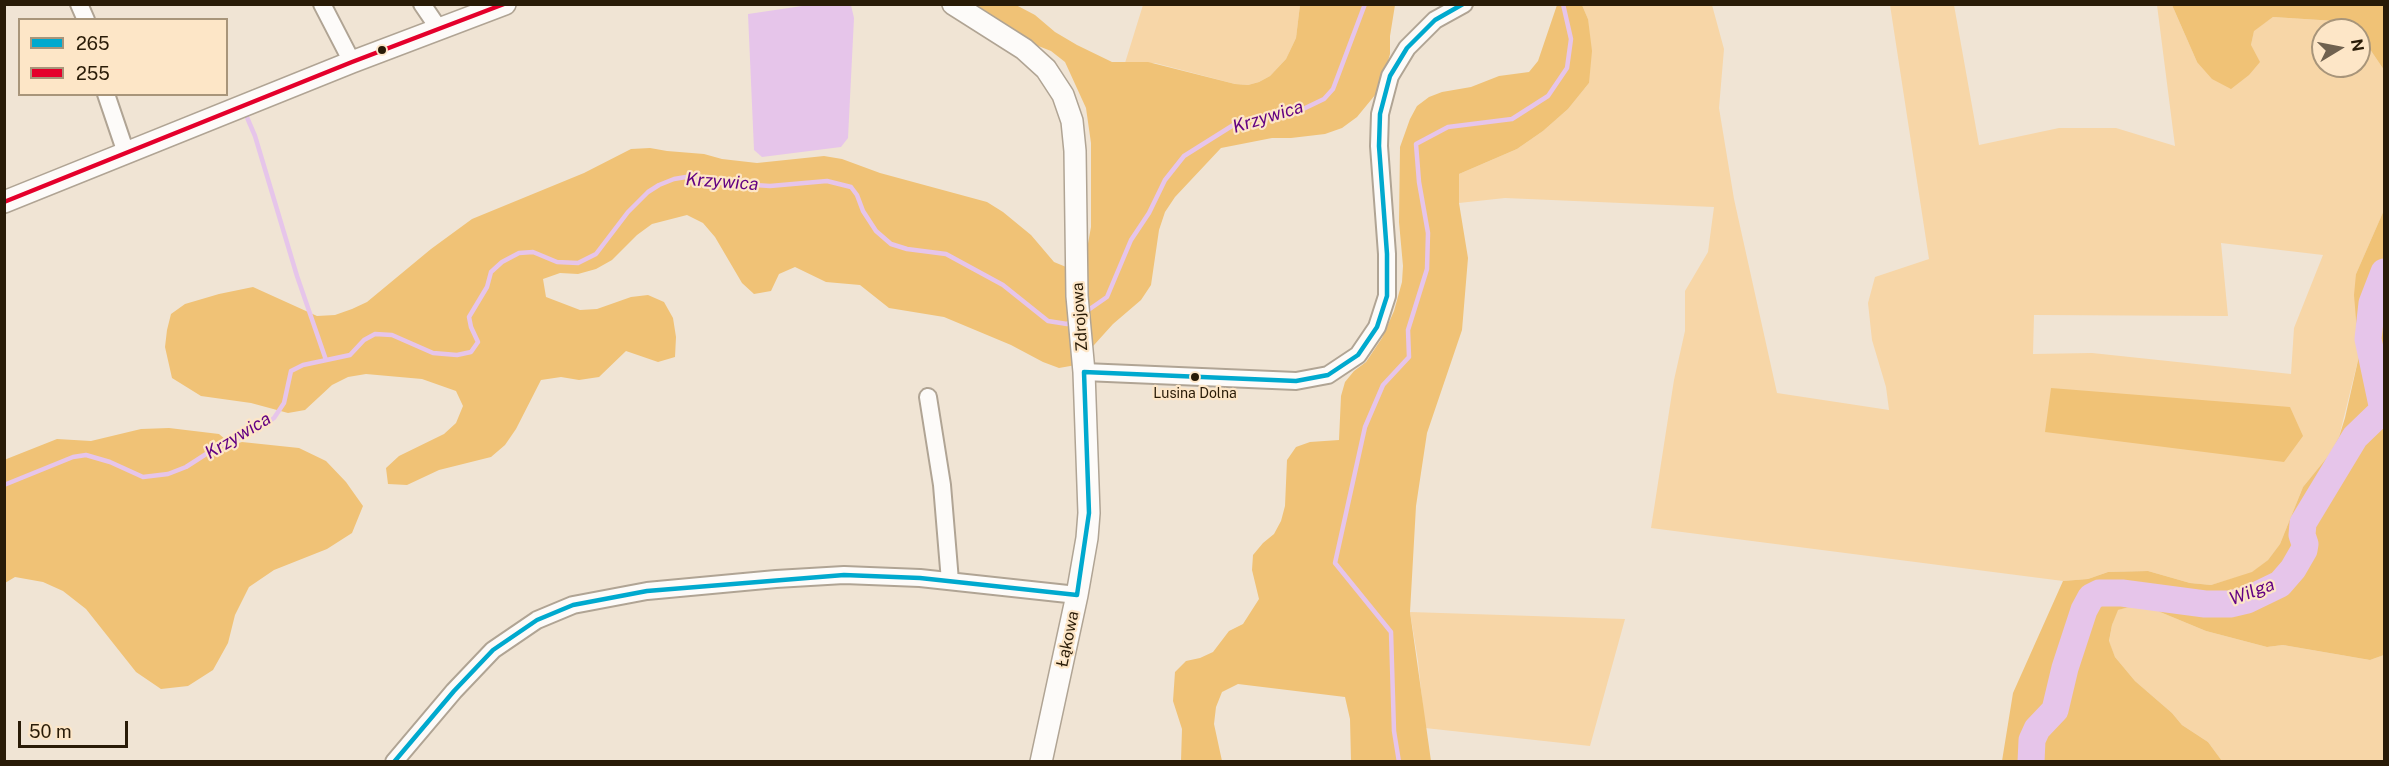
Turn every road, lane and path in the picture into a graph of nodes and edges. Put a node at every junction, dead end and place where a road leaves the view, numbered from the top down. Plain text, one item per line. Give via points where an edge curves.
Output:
1 (322, 4) edge
2 (422, 4) edge
3 (504, 4) edge
4 (953, 4) edge
5 (1464, 4) edge
6 (439, 29) junction
7 (352, 62) junction
8 (107, 96) edge
9 (126, 153) junction
10 (4, 202) edge
11 (1084, 372) junction
12 (928, 397) dead end
13 (950, 581) junction
14 (1077, 595) junction
15 (394, 762) edge
16 (1041, 762) edge

1 - 7 street
2 - 6 street
3 - 6 street
4 - 11 street, Zdrojowa via 1024,49 1046,69 1064,95 1075,151 1077,296
5 - 11 street, Zdrojowa via 1435,20 1407,48 1390,76 1380,114 1378,146 1387,296 1377,327 1358,355 1328,375 1296,381
6 - 7 street
7 - 9 street
8 - 9 street
9 - 10 street
11 - 14 street, Łąkowa via 1089,513
12 - 13 street via 942,485
13 - 14 street
13 - 15 street via 844,575 776,579 647,591 573,605 537,620 493,650
14 - 16 street, Łąkowa

